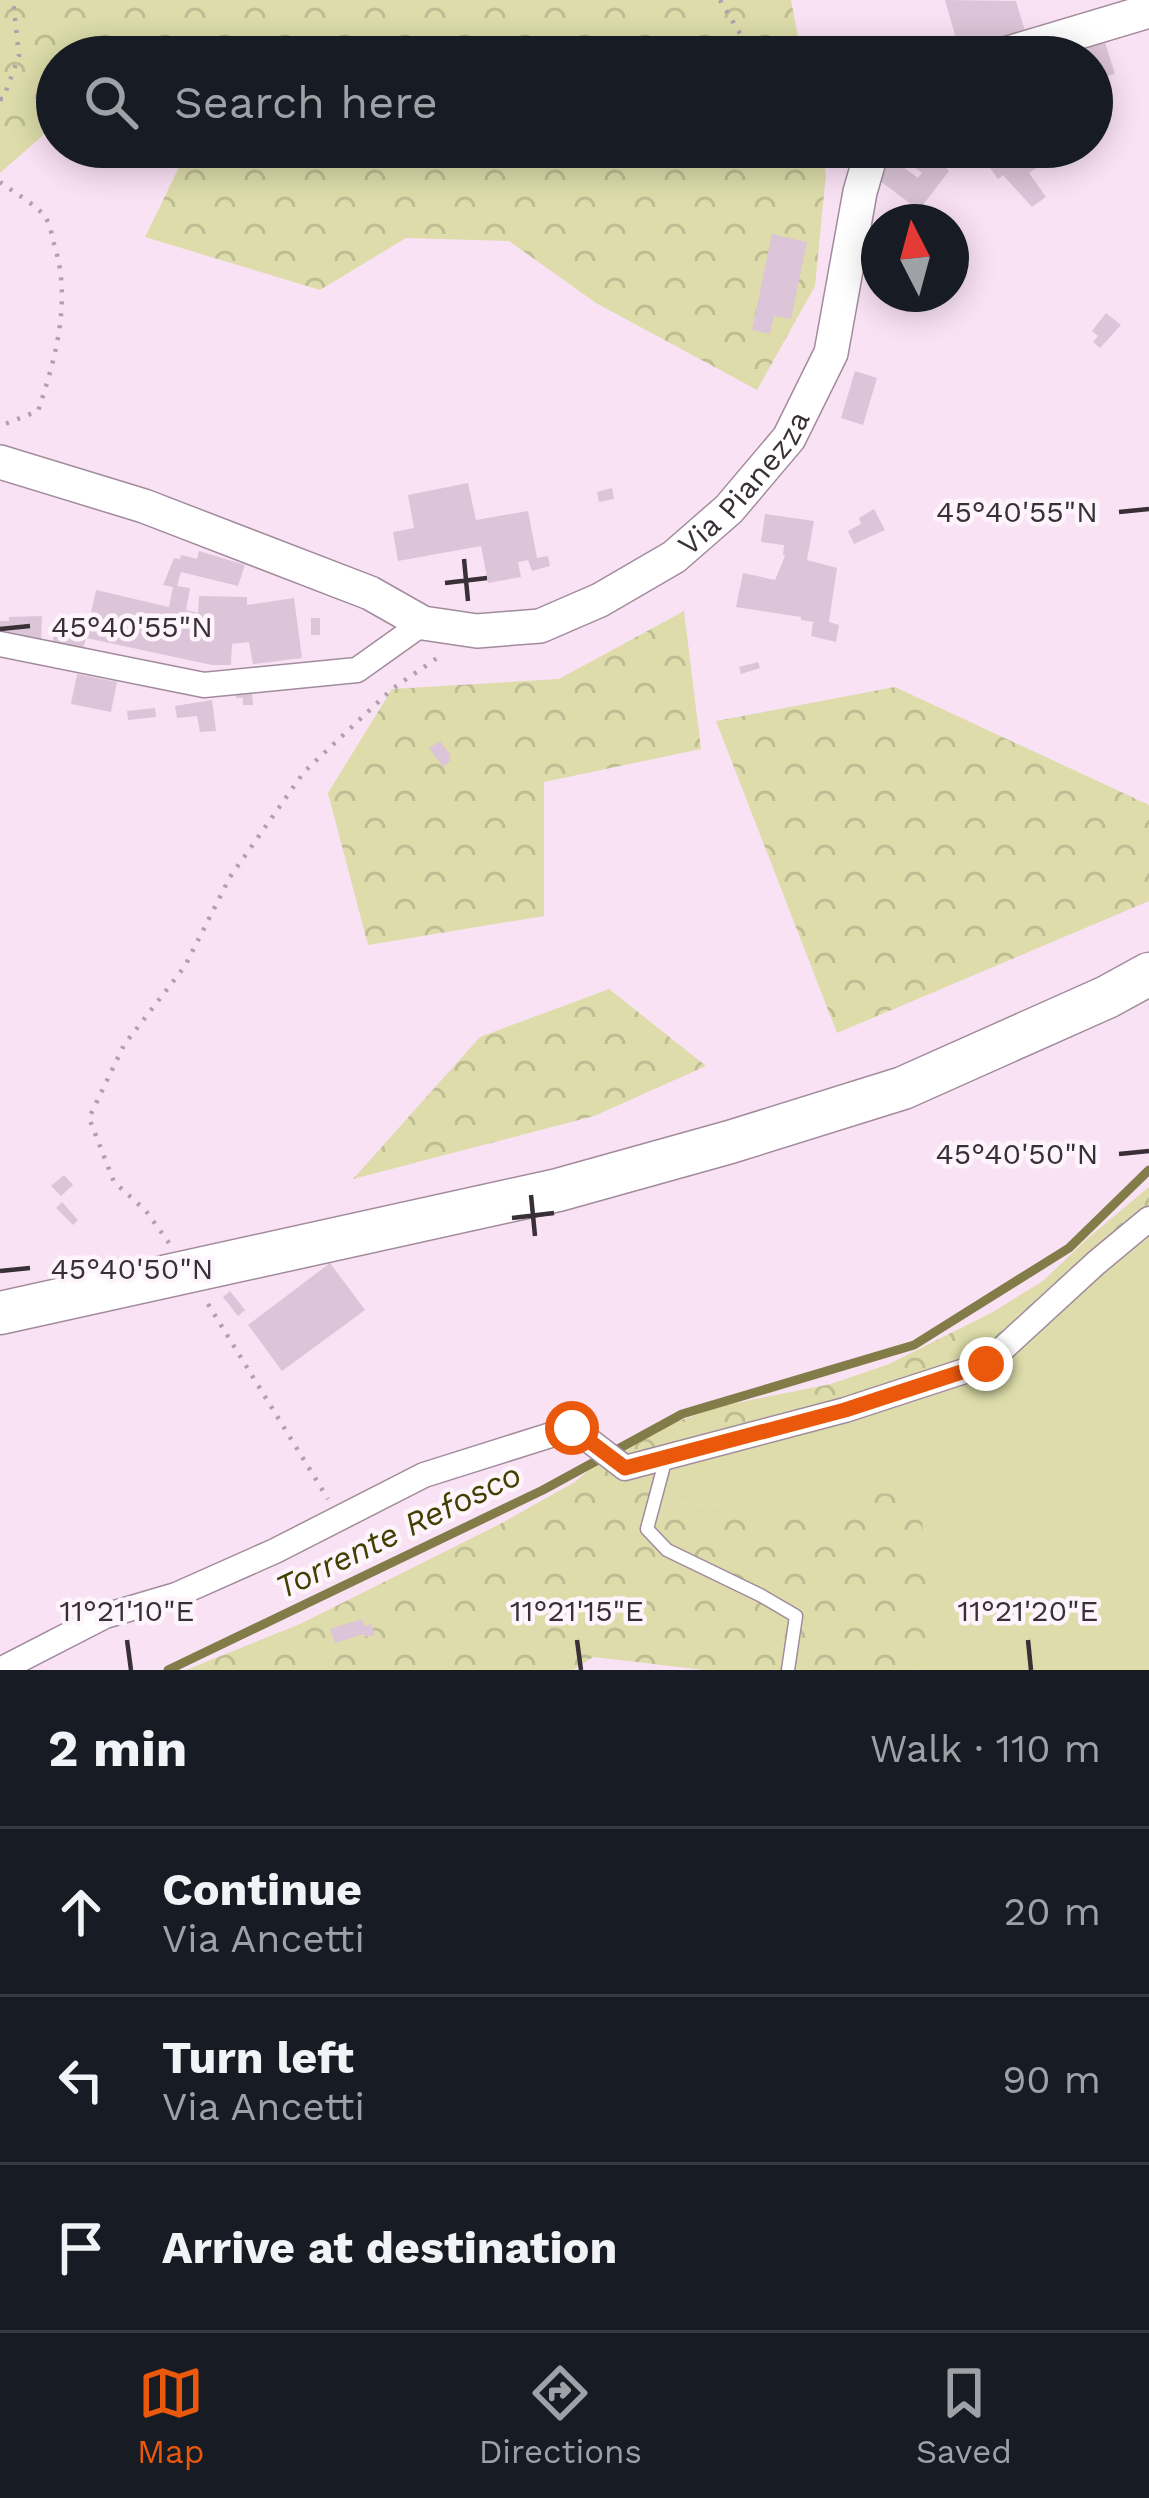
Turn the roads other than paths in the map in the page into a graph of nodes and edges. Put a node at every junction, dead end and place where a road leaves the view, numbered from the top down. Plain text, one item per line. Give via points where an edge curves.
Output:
1 (1149, 11) edge
2 (1065, 36) edge
3 (867, 168) edge
4 (0, 462) edge
5 (423, 622) junction
6 (0, 644) edge
7 (1149, 974) edge
8 (1149, 1219) edge
9 (0, 1313) edge
10 (667, 1456) junction
11 (0, 1670) edge
12 (788, 1670) edge

1 - 2 street
3 - 5 street, Via Pianezza via 831,352 789,438 729,508 674,557 540,626 477,631
4 - 5 street, Via Pianezza via 144,506 370,593
5 - 6 street via 357,670 204,685
7 - 9 highway via 903,1088 730,1142 558,1190
8 - 10 street via 986,1364
10 - 11 street via 625,1468 572,1428 424,1475 275,1551 106,1616
10 - 12 lane via 647,1529 667,1550 796,1616

